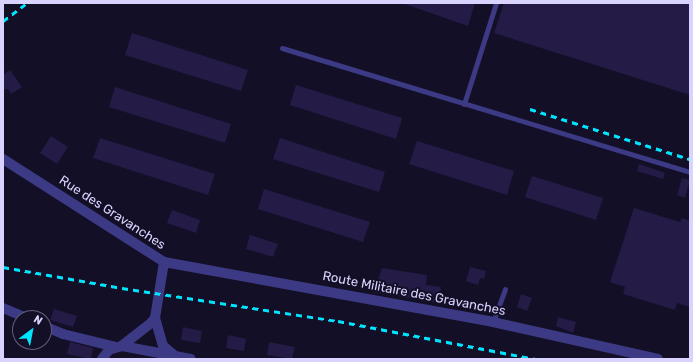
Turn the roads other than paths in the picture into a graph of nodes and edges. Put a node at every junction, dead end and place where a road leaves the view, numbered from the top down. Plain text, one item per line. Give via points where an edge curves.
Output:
1 (496, 3) edge
2 (282, 48) dead end
3 (464, 104) junction
4 (3, 159) edge
5 (690, 172) edge
6 (164, 262) junction
7 (505, 288) dead end
8 (155, 315) junction
9 (493, 322) junction
10 (52, 329) edge
11 (119, 347) junction
12 (178, 357) junction
13 (102, 359) edge
14 (191, 359) edge
15 (658, 359) edge

1 - 3 lane
2 - 3 lane
3 - 5 lane
4 - 6 street, Rue des Gravanches
6 - 8 street, Rue des Gravanches
6 - 9 street, Route Militaire des Gravanches
7 - 9 lane
8 - 11 street via 148,327
8 - 12 street via 163,346
9 - 15 street, Route Militaire des Gravanches
10 - 11 street
11 - 12 street
11 - 13 street via 109,350
12 - 14 street

